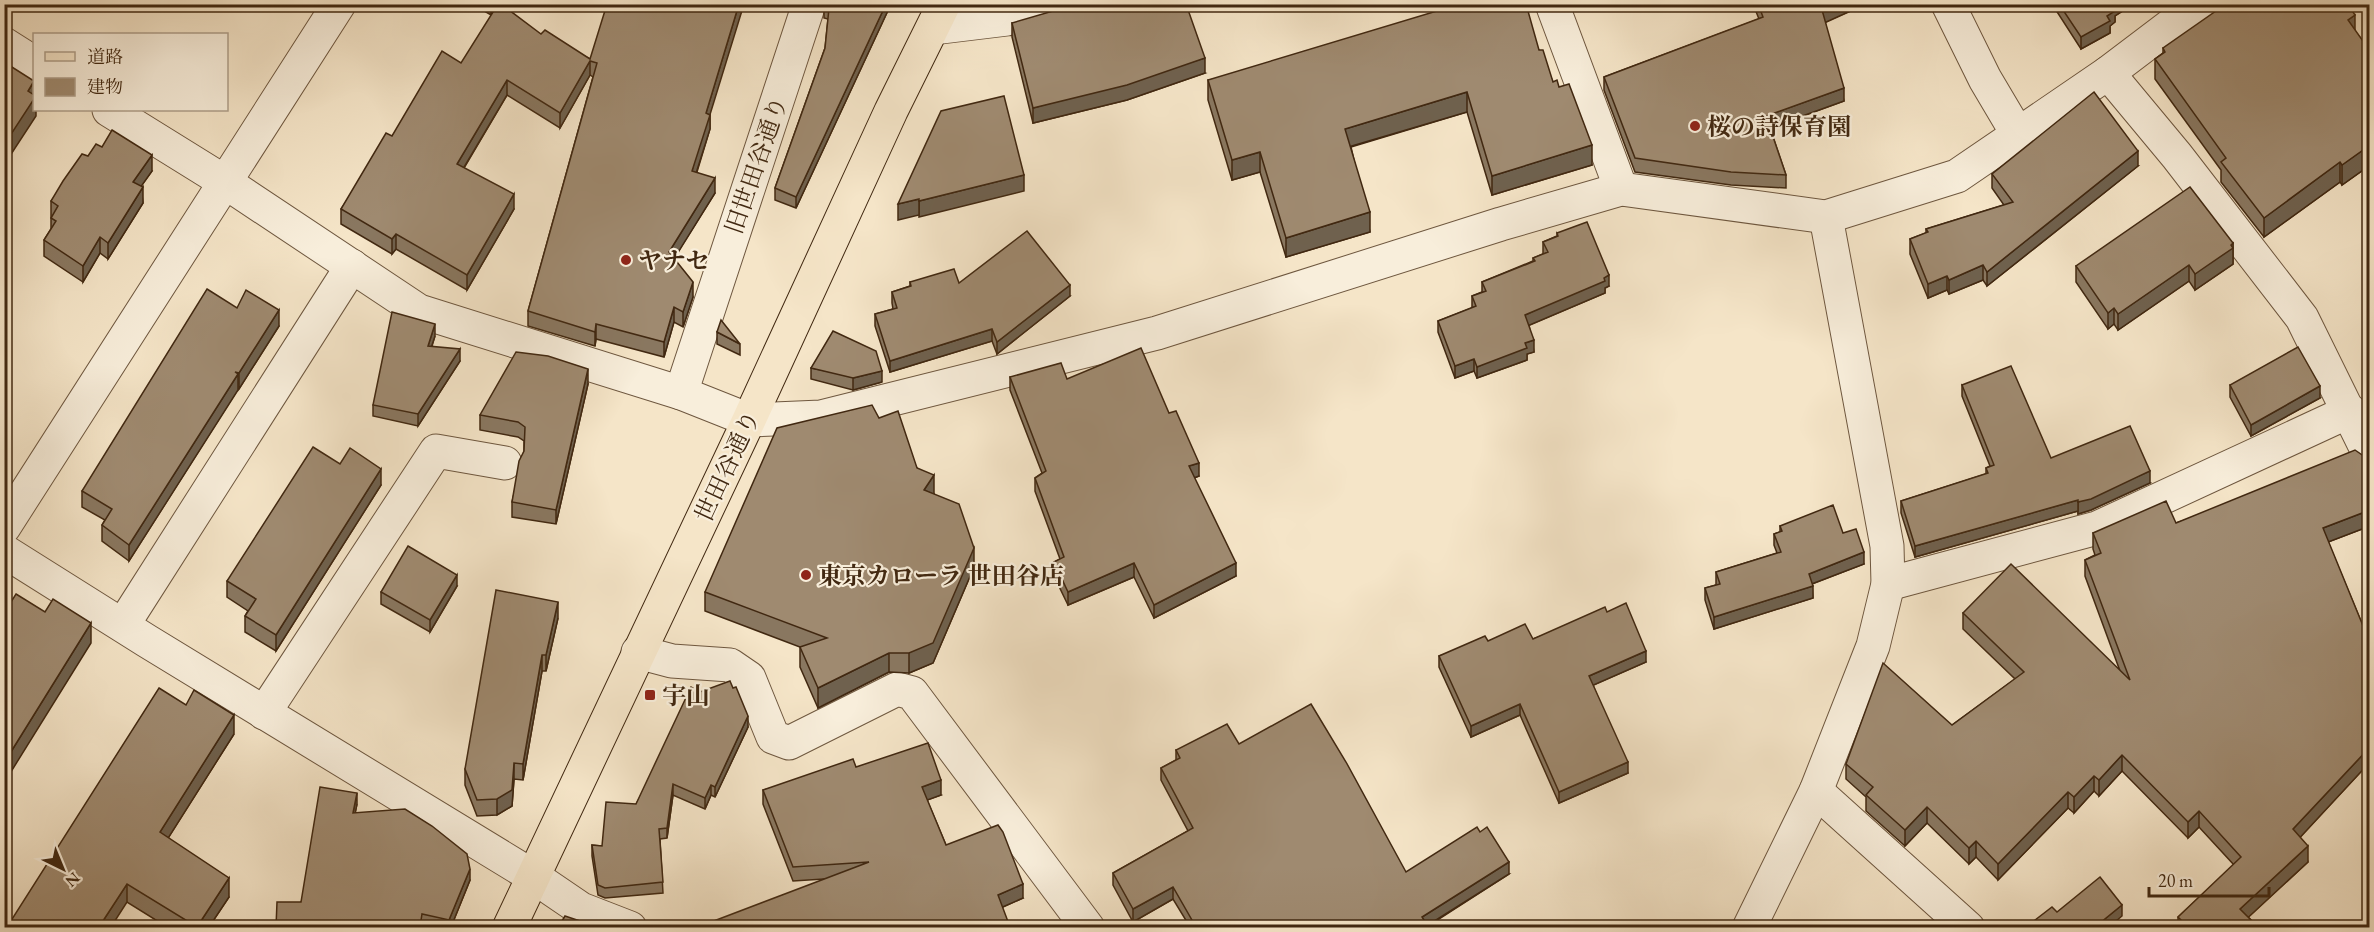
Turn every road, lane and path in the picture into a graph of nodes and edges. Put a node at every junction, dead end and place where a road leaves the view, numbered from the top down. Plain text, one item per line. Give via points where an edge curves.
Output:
1 (339, 4) edge
2 (809, 4) edge
3 (1056, 4) edge
4 (1552, 4) edge
5 (1948, 4) edge
6 (2199, 4) edge
7 (939, 16) edge
8 (4, 44) edge
9 (33, 62) edge
10 (2108, 73) junction
11 (111, 111) edge
12 (2017, 133) junction
13 (225, 182) junction
14 (1621, 189) junction
15 (1826, 216) junction
16 (352, 266) junction
17 (681, 393) junction
18 (2350, 411) junction
19 (749, 420) junction
20 (2370, 456) edge
21 (505, 463) dead end
22 (4, 527) edge
23 (4, 551) edge
24 (1888, 584) junction
25 (123, 625) junction
26 (638, 652) junction
27 (264, 712) junction
28 (1816, 791) junction
29 (534, 877) junction
30 (509, 927) edge
31 (630, 927) edge
32 (1088, 927) edge
33 (1749, 927) edge
34 (1968, 927) edge

1 - 13 street
2 - 17 street, 旧世田谷通り
3 - 7 street via 1007,19
4 - 14 street
5 - 12 street
6 - 10 street
7 - 19 main road, 世田谷通り via 891,111
8 - 9 street
10 - 12 street
10 - 18 street via 2302,318
11 - 13 street
12 - 15 street via 1957,176
13 - 16 street
13 - 22 street
14 - 15 street
14 - 19 street via 1157,333 821,417
15 - 24 street via 1887,546
16 - 17 street via 419,311
16 - 25 street
17 - 19 street
18 - 20 street
18 - 24 street via 2097,528
19 - 26 main road, 世田谷通り
21 - 27 street via 436,451
23 - 25 street
24 - 28 street via 1873,646
25 - 27 street
26 - 29 main road, 世田谷通り
26 - 32 street via 672,661 730,665 749,678 773,737 789,743 897,689 912,693
27 - 29 street
28 - 33 street
28 - 34 street
29 - 30 main road, 世田谷通り
29 - 31 street via 581,909

